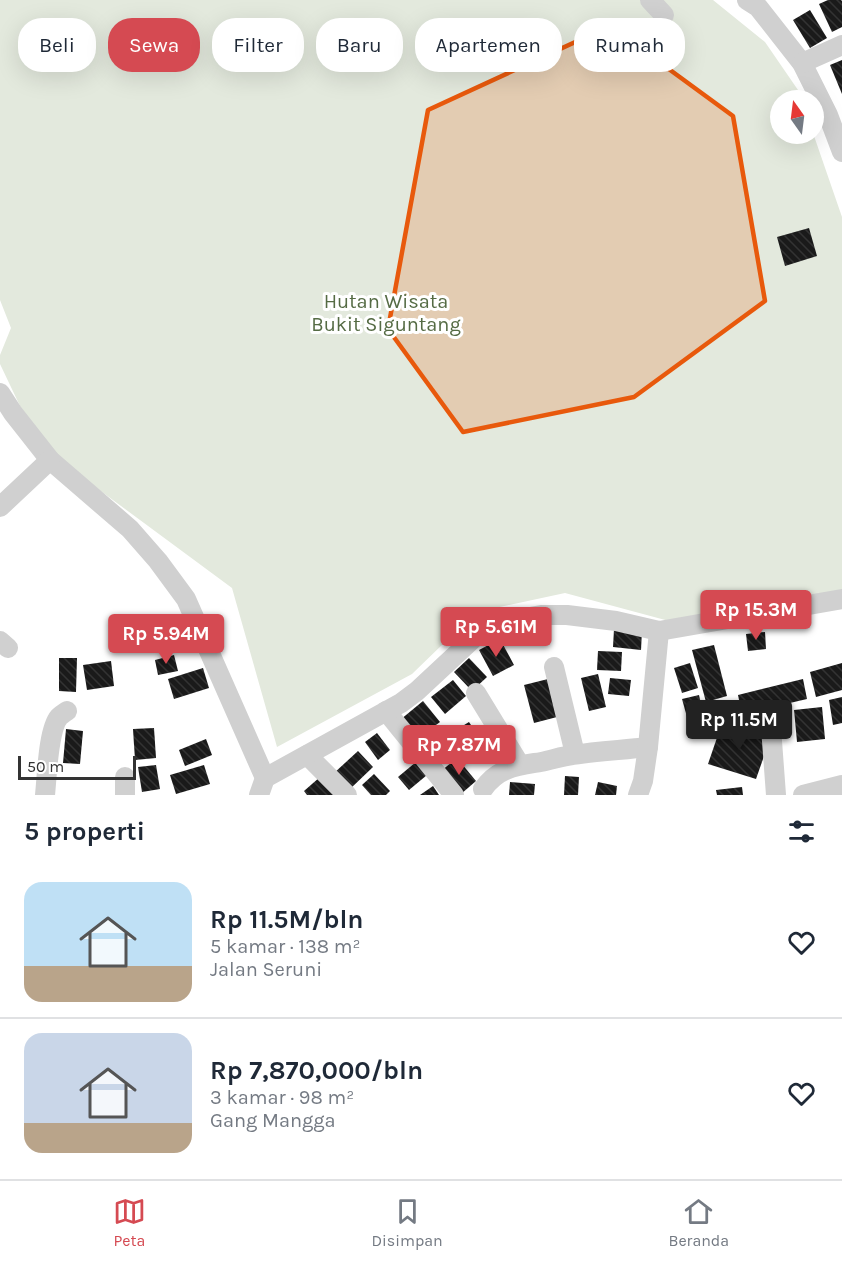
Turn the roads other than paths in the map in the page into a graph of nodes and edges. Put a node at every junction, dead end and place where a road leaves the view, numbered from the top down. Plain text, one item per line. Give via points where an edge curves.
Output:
1 (650, 0) edge
2 (758, 2) edge
3 (664, 15) dead end
4 (842, 45) edge
5 (802, 63) junction
6 (835, 112) edge
7 (842, 152) edge
8 (0, 393) edge
9 (50, 460) junction
10 (0, 507) edge
11 (842, 599) edge
12 (659, 631) junction
13 (554, 667) dead end
14 (476, 693) dead end
15 (67, 711) dead end
16 (386, 711) junction
17 (770, 714) dead end
18 (648, 747) junction
19 (575, 754) junction
20 (307, 755) junction
21 (520, 765) junction
22 (842, 785) edge
23 (262, 786) edge
24 (483, 789) dead end
25 (45, 795) edge
26 (346, 795) edge
27 (454, 795) edge
28 (638, 795) edge
29 (776, 795) edge
30 (802, 795) edge

1 - 3 street
2 - 5 street
4 - 5 street
5 - 6 street
6 - 7 street
8 - 9 street
9 - 10 street
9 - 23 street via 130,530 186,599
11 - 12 street
12 - 16 street via 567,615 519,619 475,638 417,691
12 - 18 street
13 - 19 street
14 - 21 street
15 - 25 street via 54,729
16 - 20 street
16 - 27 street
17 - 29 street
18 - 19 street
18 - 28 street
19 - 21 street
20 - 23 street
20 - 26 street
21 - 24 street via 493,778
22 - 30 street

